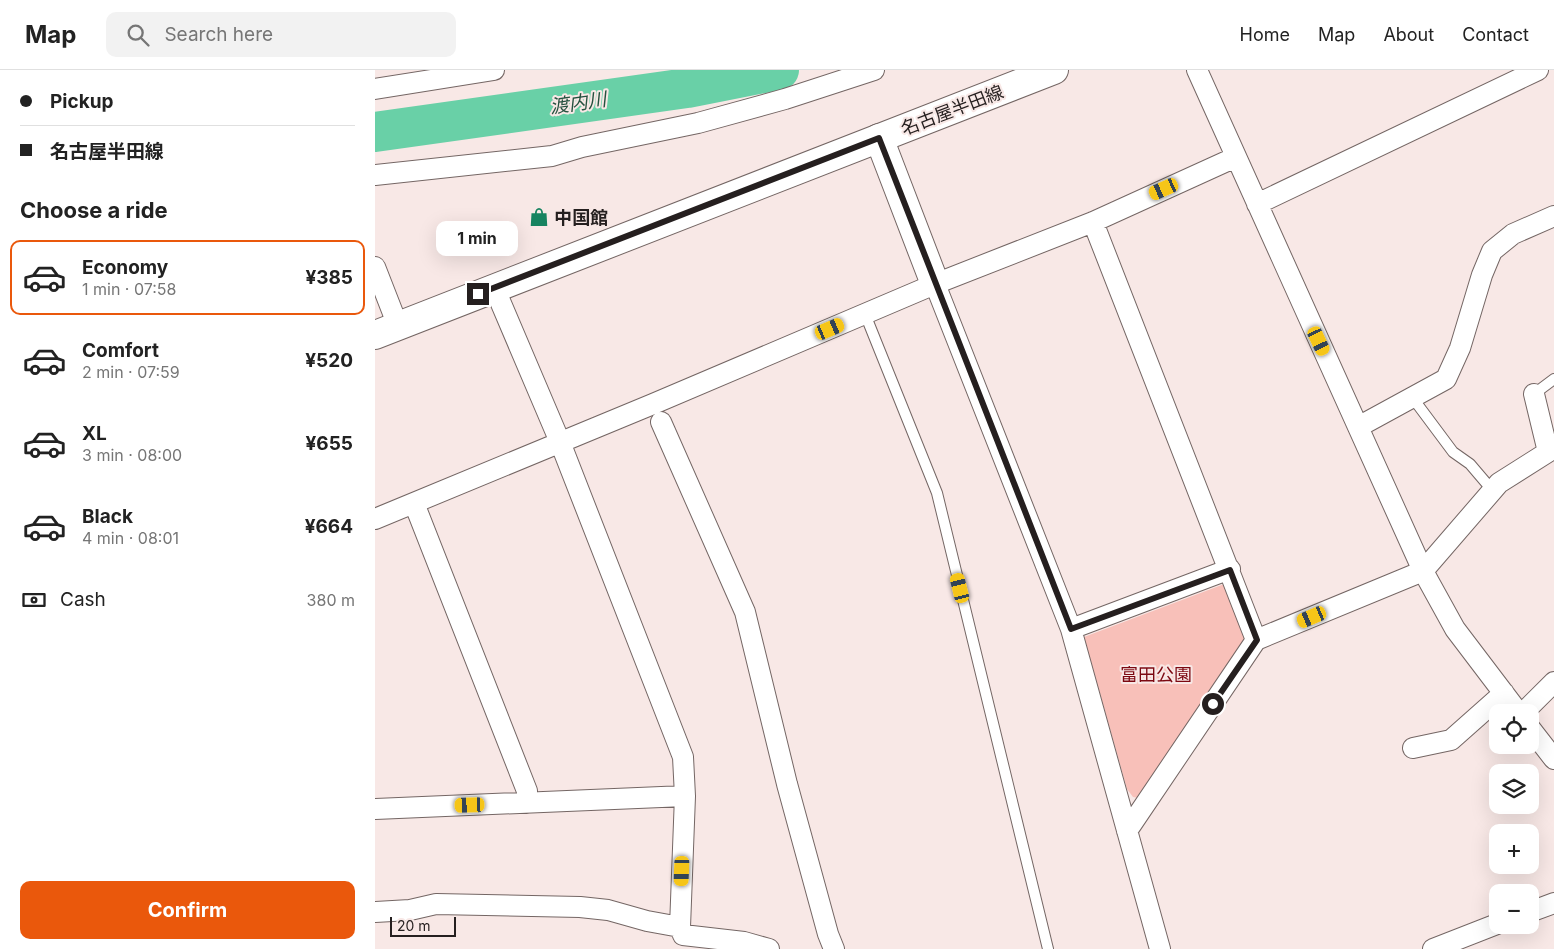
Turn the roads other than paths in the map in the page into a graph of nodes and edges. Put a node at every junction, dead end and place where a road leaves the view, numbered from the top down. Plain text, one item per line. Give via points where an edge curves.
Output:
1 (495, 70) edge
2 (874, 70) edge
3 (1053, 70) edge
4 (1197, 70) edge
5 (1537, 70) edge
6 (375, 90) edge
7 (879, 138) junction
8 (1236, 157) junction
9 (375, 175) edge
10 (1257, 204) junction
11 (1554, 216) edge
12 (1093, 222) junction
13 (375, 267) edge
14 (935, 284) junction
15 (494, 287) junction
16 (865, 314) junction
17 (386, 331) edge
18 (1554, 379) edge
19 (1534, 394) joint
20 (1412, 397) junction
21 (661, 422) dead end
22 (1358, 427) junction
23 (560, 442) junction
24 (1551, 453) edge
25 (1493, 491) junction
26 (414, 503) junction
27 (375, 519) edge
28 (1230, 570) junction
29 (1423, 571) junction
30 (1071, 629) junction
31 (1257, 640) junction
32 (1554, 682) edge
33 (1504, 693) junction
34 (1512, 704) edge
35 (1532, 704) edge
36 (1539, 740) edge
37 (1413, 748) dead end
38 (1554, 760) edge
39 (685, 796) junction
40 (527, 803) junction
41 (375, 809) edge
42 (1127, 831) junction
43 (1554, 903) edge
44 (1539, 909) edge
45 (375, 912) edge
46 (680, 927) junction
47 (1489, 927) edge
48 (769, 949) edge
49 (834, 949) edge
50 (1048, 949) edge
51 (1160, 949) edge
52 (1433, 949) edge

1 - 6 street
2 - 9 street via 698,123 552,156
3 - 7 main road, 名古屋半田線
4 - 8 street
5 - 10 street
7 - 14 main road
7 - 15 main road, 名古屋半田線
8 - 10 street
8 - 12 street
10 - 22 street
11 - 20 street via 1513,234 1492,250 1481,275 1461,348 1446,378
12 - 14 street
12 - 28 street
13 - 17 street
14 - 16 street
14 - 30 street
15 - 17 main road, 名古屋半田線
15 - 23 street
16 - 23 street
16 - 50 lane via 937,493
18 - 19 lane
19 - 24 street
20 - 22 street
20 - 25 lane via 1453,452 1470,464
21 - 49 street via 745,612 787,784
22 - 29 street
23 - 26 street
23 - 39 street via 683,757
24 - 25 street via 1499,484
25 - 29 street
26 - 27 street
26 - 40 street via 527,791
28 - 30 street
28 - 31 street
29 - 31 street
29 - 33 street via 1455,629
30 - 42 street
31 - 42 street
32 - 35 street
33 - 34 street
33 - 37 street via 1451,740
36 - 38 street
39 - 40 street
39 - 46 street
40 - 41 street
42 - 51 street
43 - 44 street
45 - 46 street via 410,910 436,904 580,907 608,910
46 - 48 street via 683,935 744,942
47 - 52 street

